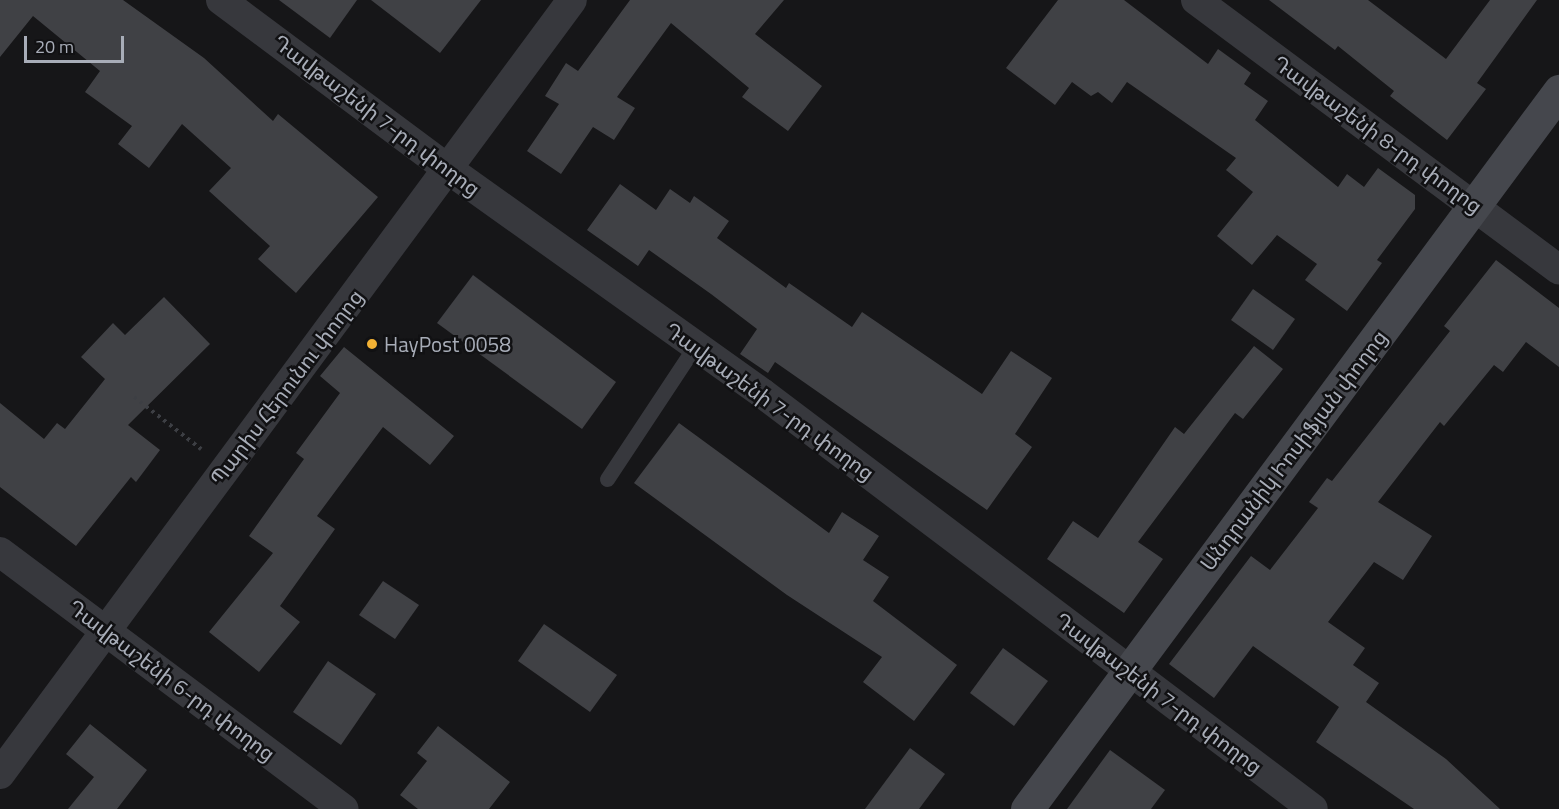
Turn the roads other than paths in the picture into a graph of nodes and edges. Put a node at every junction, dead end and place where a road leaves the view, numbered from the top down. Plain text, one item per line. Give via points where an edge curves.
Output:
1 (221, 0) edge
2 (572, 0) edge
3 (1196, 0) edge
4 (1559, 91) edge
5 (447, 169) junction
6 (1474, 205) junction
7 (1559, 270) edge
8 (695, 346) junction
9 (607, 479) dead end
10 (0, 552) edge
11 (107, 629) junction
12 (1130, 671) junction
13 (0, 774) edge
14 (342, 809) edge
15 (1027, 809) edge
16 (1313, 809) edge

1 - 5 street, Դավթաշենի 7-րդ փողոց
2 - 5 street, Պարիս Հերունու փողոց
3 - 6 street, Դավթաշենի 8-րդ փողոց
4 - 6 street, Անդրանիկ Իոսիֆյան փողոց
5 - 8 street, Դավթաշենի 7-րդ փողոց
5 - 11 street, Պարիս Հերունու փողոց
6 - 7 street, Դավթաշենի 8-րդ փողոց
6 - 12 street, Անդրանիկ Իոսիֆյան փողոց
8 - 9 lane
8 - 12 street, Դավթաշենի 7-րդ փողոց
10 - 11 street, Դավթաշենի 6-րդ փողոց
11 - 13 street, Պարիս Հերունու փողոց
11 - 14 street, Դավթաշենի 6-րդ փողոց
12 - 15 street, Անդրանիկ Իոսիֆյան փողոց
12 - 16 street, Դավթաշենի 7-րդ փողոց

